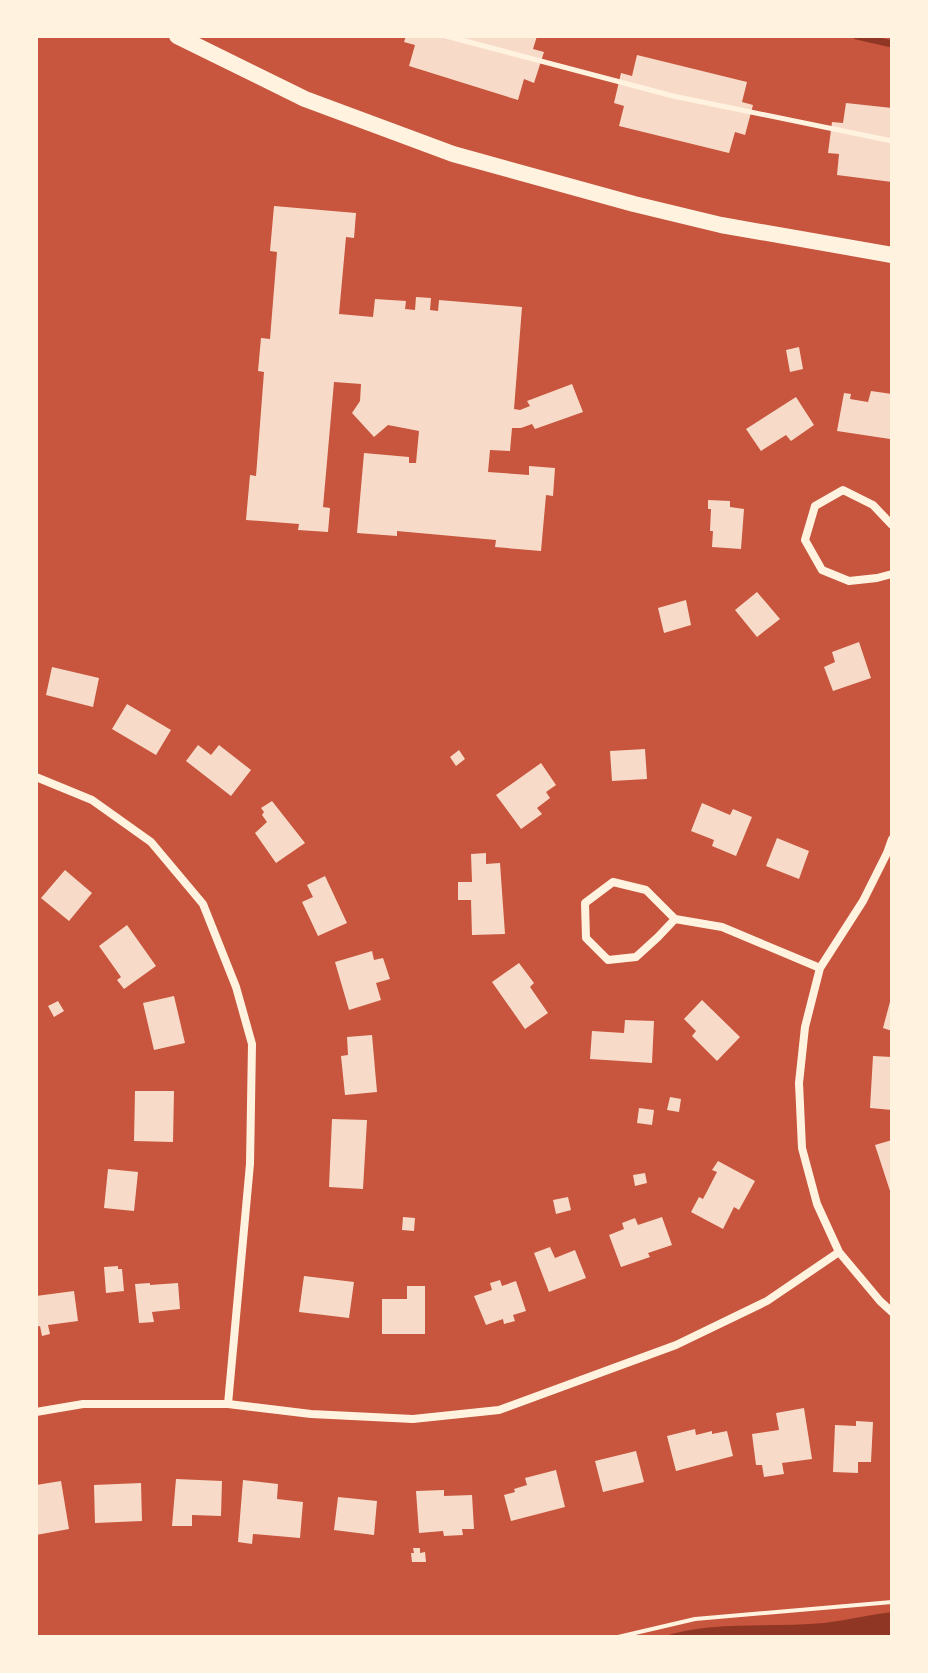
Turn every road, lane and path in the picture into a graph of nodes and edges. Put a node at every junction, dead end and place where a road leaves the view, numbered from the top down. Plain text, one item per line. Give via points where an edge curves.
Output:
1 (177, 36) edge
2 (446, 36) edge
3 (892, 141) edge
4 (892, 255) edge
5 (892, 525) edge
6 (892, 574) edge
7 (36, 777) edge
8 (892, 839) edge
9 (675, 919) junction
10 (820, 968) junction
11 (839, 1252) junction
12 (892, 1312) edge
13 (228, 1404) junction
14 (36, 1412) edge
15 (892, 1602) edge
16 (618, 1637) edge

1 - 4 main road via 305,99 453,154 721,225
2 - 3 lane via 673,96
5 - 6 street via 873,505 843,490 815,506 805,540 822,570 836,576 849,581
7 - 13 street via 92,800 151,842 203,904 236,987 252,1044 250,1164
8 - 10 street via 863,901
9 - 9 street via 646,890 613,882 585,903 586,938 608,960 636,957
9 - 10 street via 722,927
10 - 11 street via 805,1027 799,1083 802,1148 817,1204
11 - 12 street
11 - 13 street via 767,1301 676,1345 499,1410 413,1419
13 - 14 street via 83,1404
15 - 16 path via 695,1619

